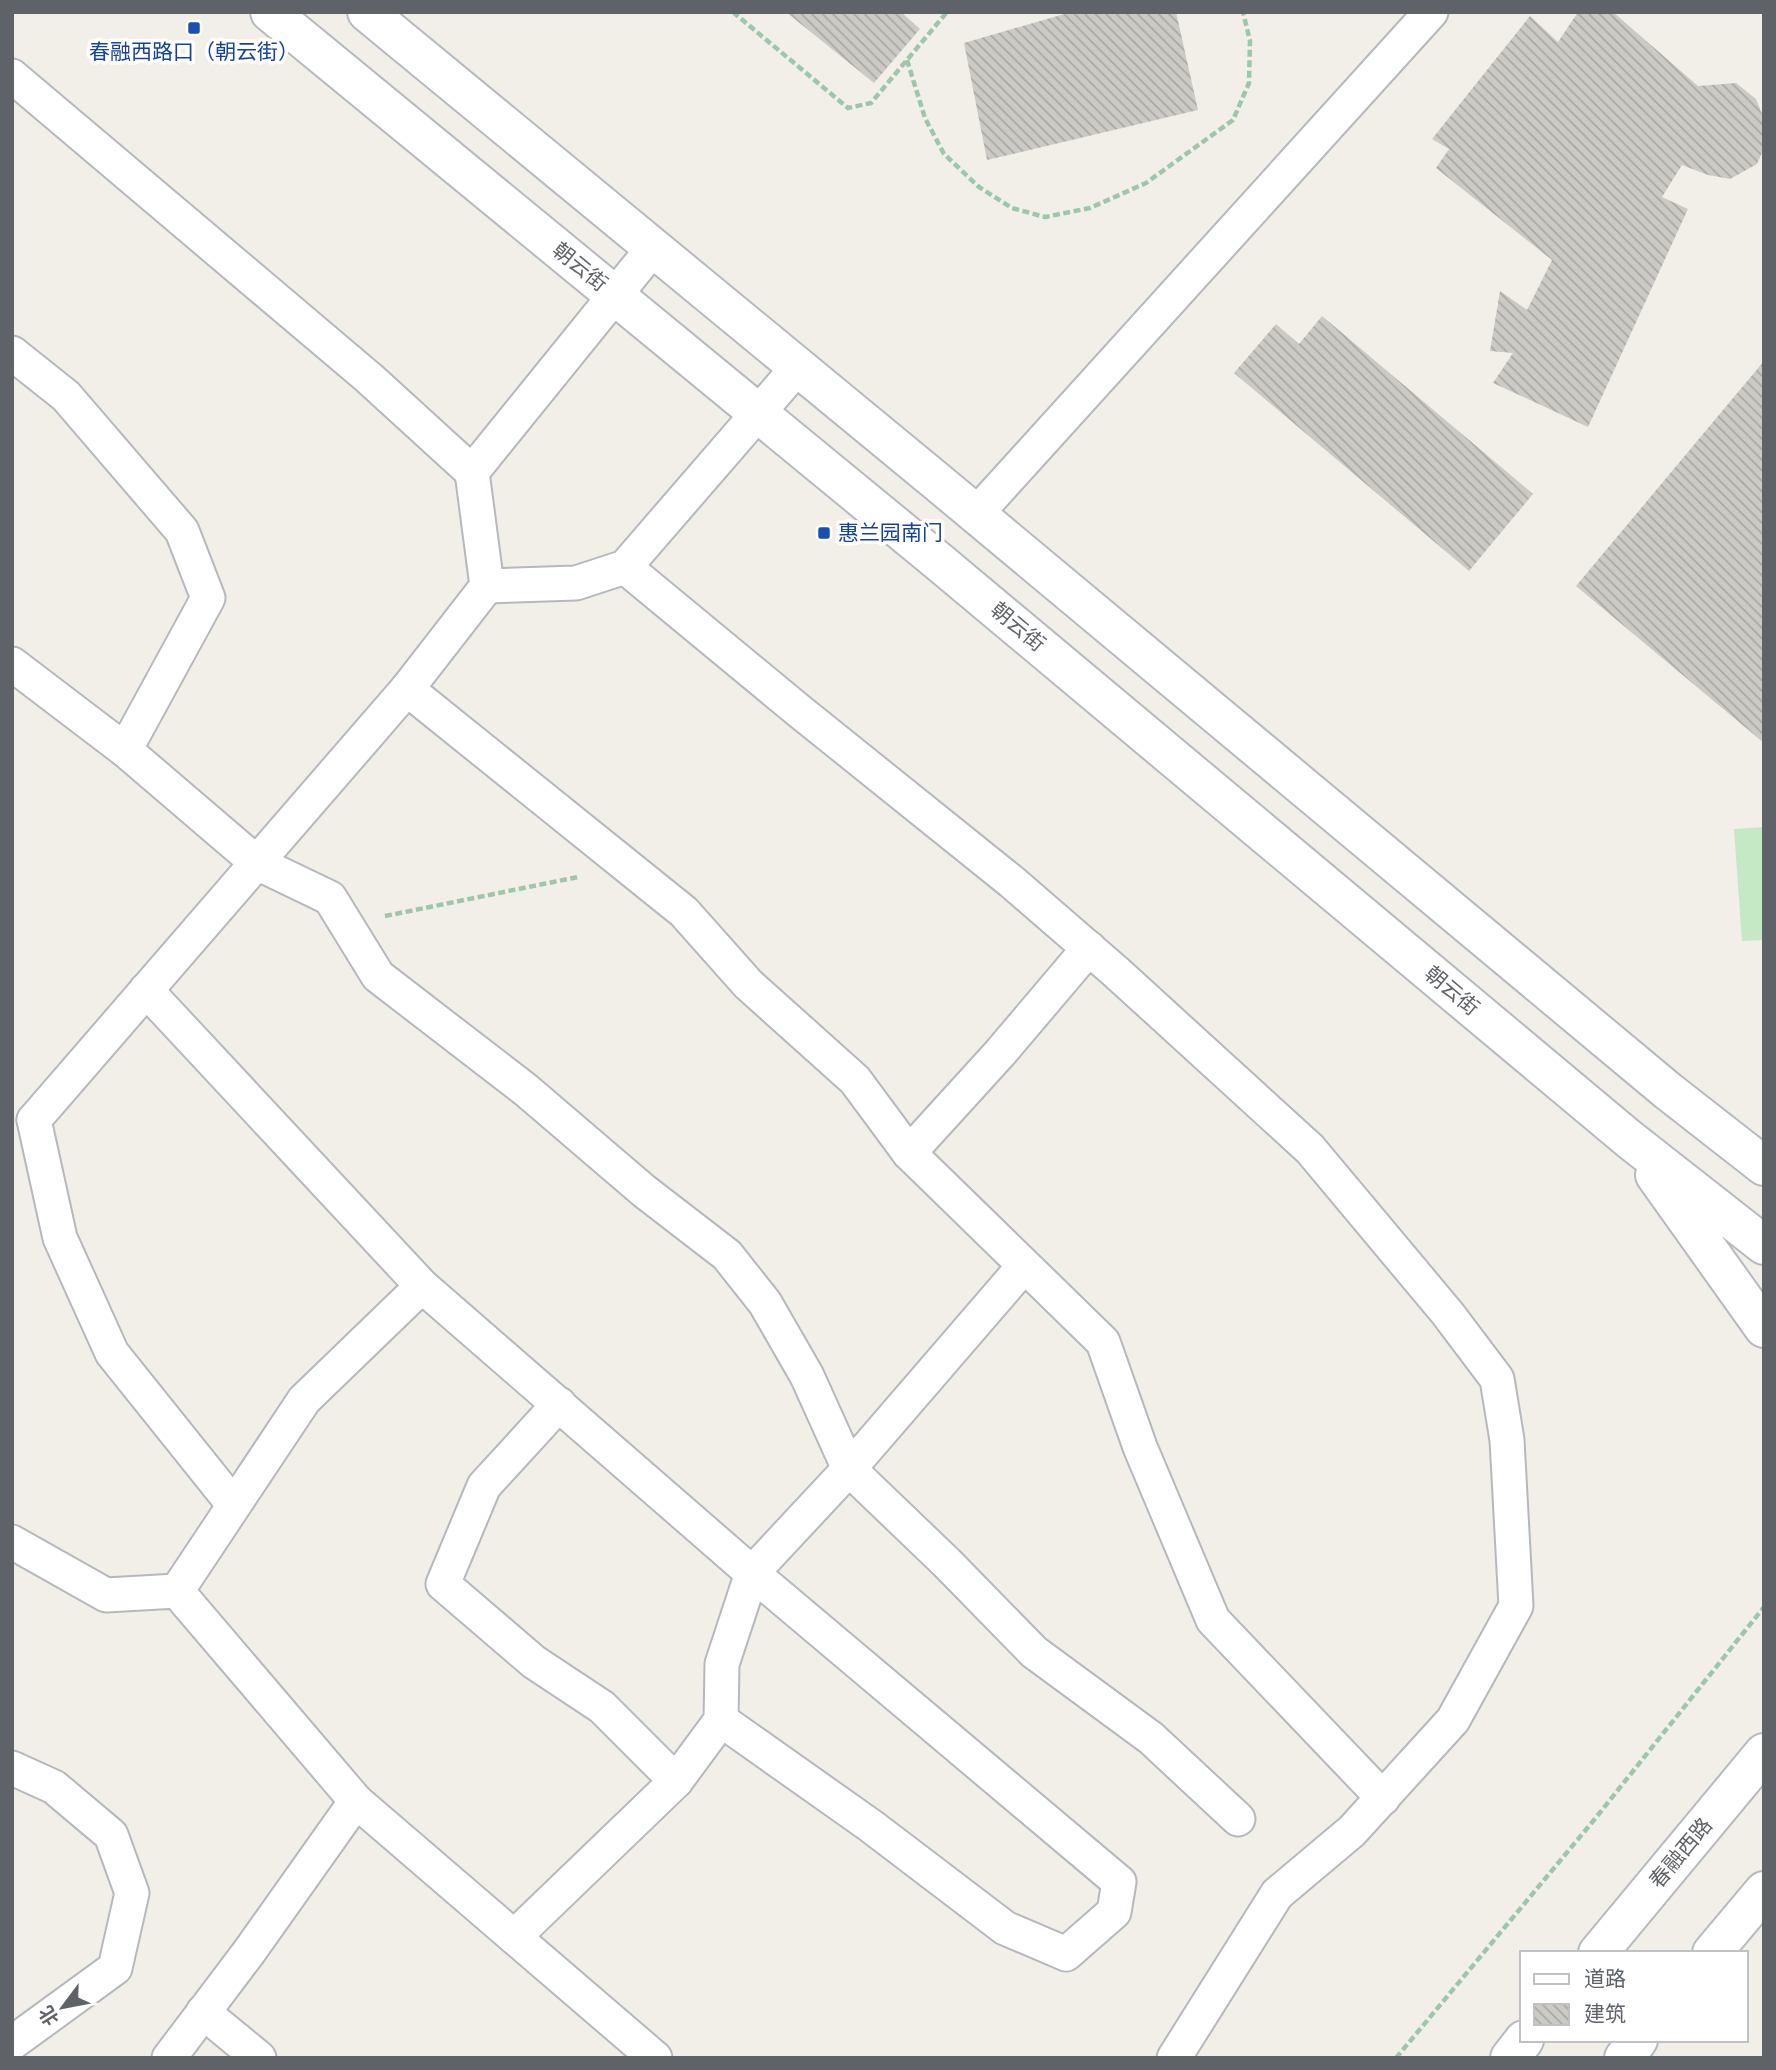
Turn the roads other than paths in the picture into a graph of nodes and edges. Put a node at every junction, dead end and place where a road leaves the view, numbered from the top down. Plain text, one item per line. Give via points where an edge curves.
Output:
1 (270, 12) edge
2 (367, 12) edge
3 (1431, 12) edge
4 (15, 84) edge
5 (654, 247) junction
6 (615, 295) junction
7 (12, 353) edge
8 (797, 368) junction
9 (757, 414) junction
10 (472, 472) junction
11 (977, 513) junction
12 (625, 567) junction
13 (487, 586) junction
14 (12, 664) edge
15 (407, 689) junction
16 (125, 750) junction
17 (257, 863) junction
18 (1089, 948) junction
19 (146, 990) junction
20 (23, 1117) edge
21 (1629, 1139) junction
22 (909, 1153) junction
23 (1764, 1166) edge
24 (1764, 1245) edge
25 (1024, 1266) junction
26 (422, 1286) junction
27 (1764, 1328) edge
28 (559, 1404) junction
29 (849, 1469) junction
30 (233, 1504) junction
31 (12, 1542) edge
32 (752, 1573) junction
33 (177, 1591) junction
34 (721, 1720) junction
35 (1764, 1740) edge
36 (1753, 1766) edge
37 (12, 1768) edge
38 (676, 1781) junction
39 (1383, 1798) junction
40 (356, 1801) junction
41 (1238, 1819) dead end
42 (1764, 1891) edge
43 (514, 1937) junction
44 (1600, 1951) edge
45 (1714, 1951) edge
46 (203, 2012) junction
47 (1522, 2042) edge
48 (1637, 2042) edge
49 (12, 2043) edge
50 (169, 2058) edge
51 (259, 2058) edge
52 (655, 2058) edge
53 (1174, 2058) edge
54 (1510, 2058) edge
55 (1624, 2058) edge

1 - 6 main road, 朝云街
2 - 5 main road
3 - 11 street
4 - 10 street via 369,378
5 - 6 street
5 - 8 main road
6 - 9 main road, 朝云街
6 - 10 street
7 - 16 street via 66,396 182,531 208,598
8 - 9 street
8 - 11 main road
9 - 12 street
9 - 21 main road, 朝云街
10 - 13 street
11 - 23 main road via 1668,1091
12 - 13 street via 576,583
12 - 18 street
13 - 15 street
14 - 16 street
15 - 17 street
15 - 22 street via 684,912 748,984 855,1080
16 - 17 street
17 - 19 street
17 - 29 street via 330,898 378,976 727,1255 765,1303 807,1376
18 - 22 street
18 - 39 street via 1310,1149 1497,1379 1507,1440 1516,1606 1453,1720
19 - 20 street
19 - 26 street
20 - 30 street via 60,1238 112,1353
21 - 24 main road, 朝云街
21 - 27 main road
22 - 25 street
25 - 29 street
25 - 39 street via 1103,1342 1140,1447 1213,1620
26 - 28 street
26 - 30 street via 304,1400
28 - 32 street
28 - 38 street via 484,1486 443,1584 534,1662 602,1707
29 - 32 street
29 - 41 street via 1034,1652 1151,1738
30 - 33 street
31 - 33 street via 106,1595
32 - 34 street via 722,1664
32 - 34 street via 1119,1882 1114,1912 1066,1954 1005,1928
33 - 40 street
34 - 38 street
35 - 36 main road, 春融西路
36 - 44 main road, 春融西路
37 - 49 street via 54,1787 111,1835 132,1893 115,1968
38 - 43 street
39 - 53 street via 1352,1831 1277,1894
40 - 43 street
40 - 46 street
42 - 45 main road
43 - 52 street
46 - 50 street
46 - 51 street
47 - 54 main road
48 - 55 main road

